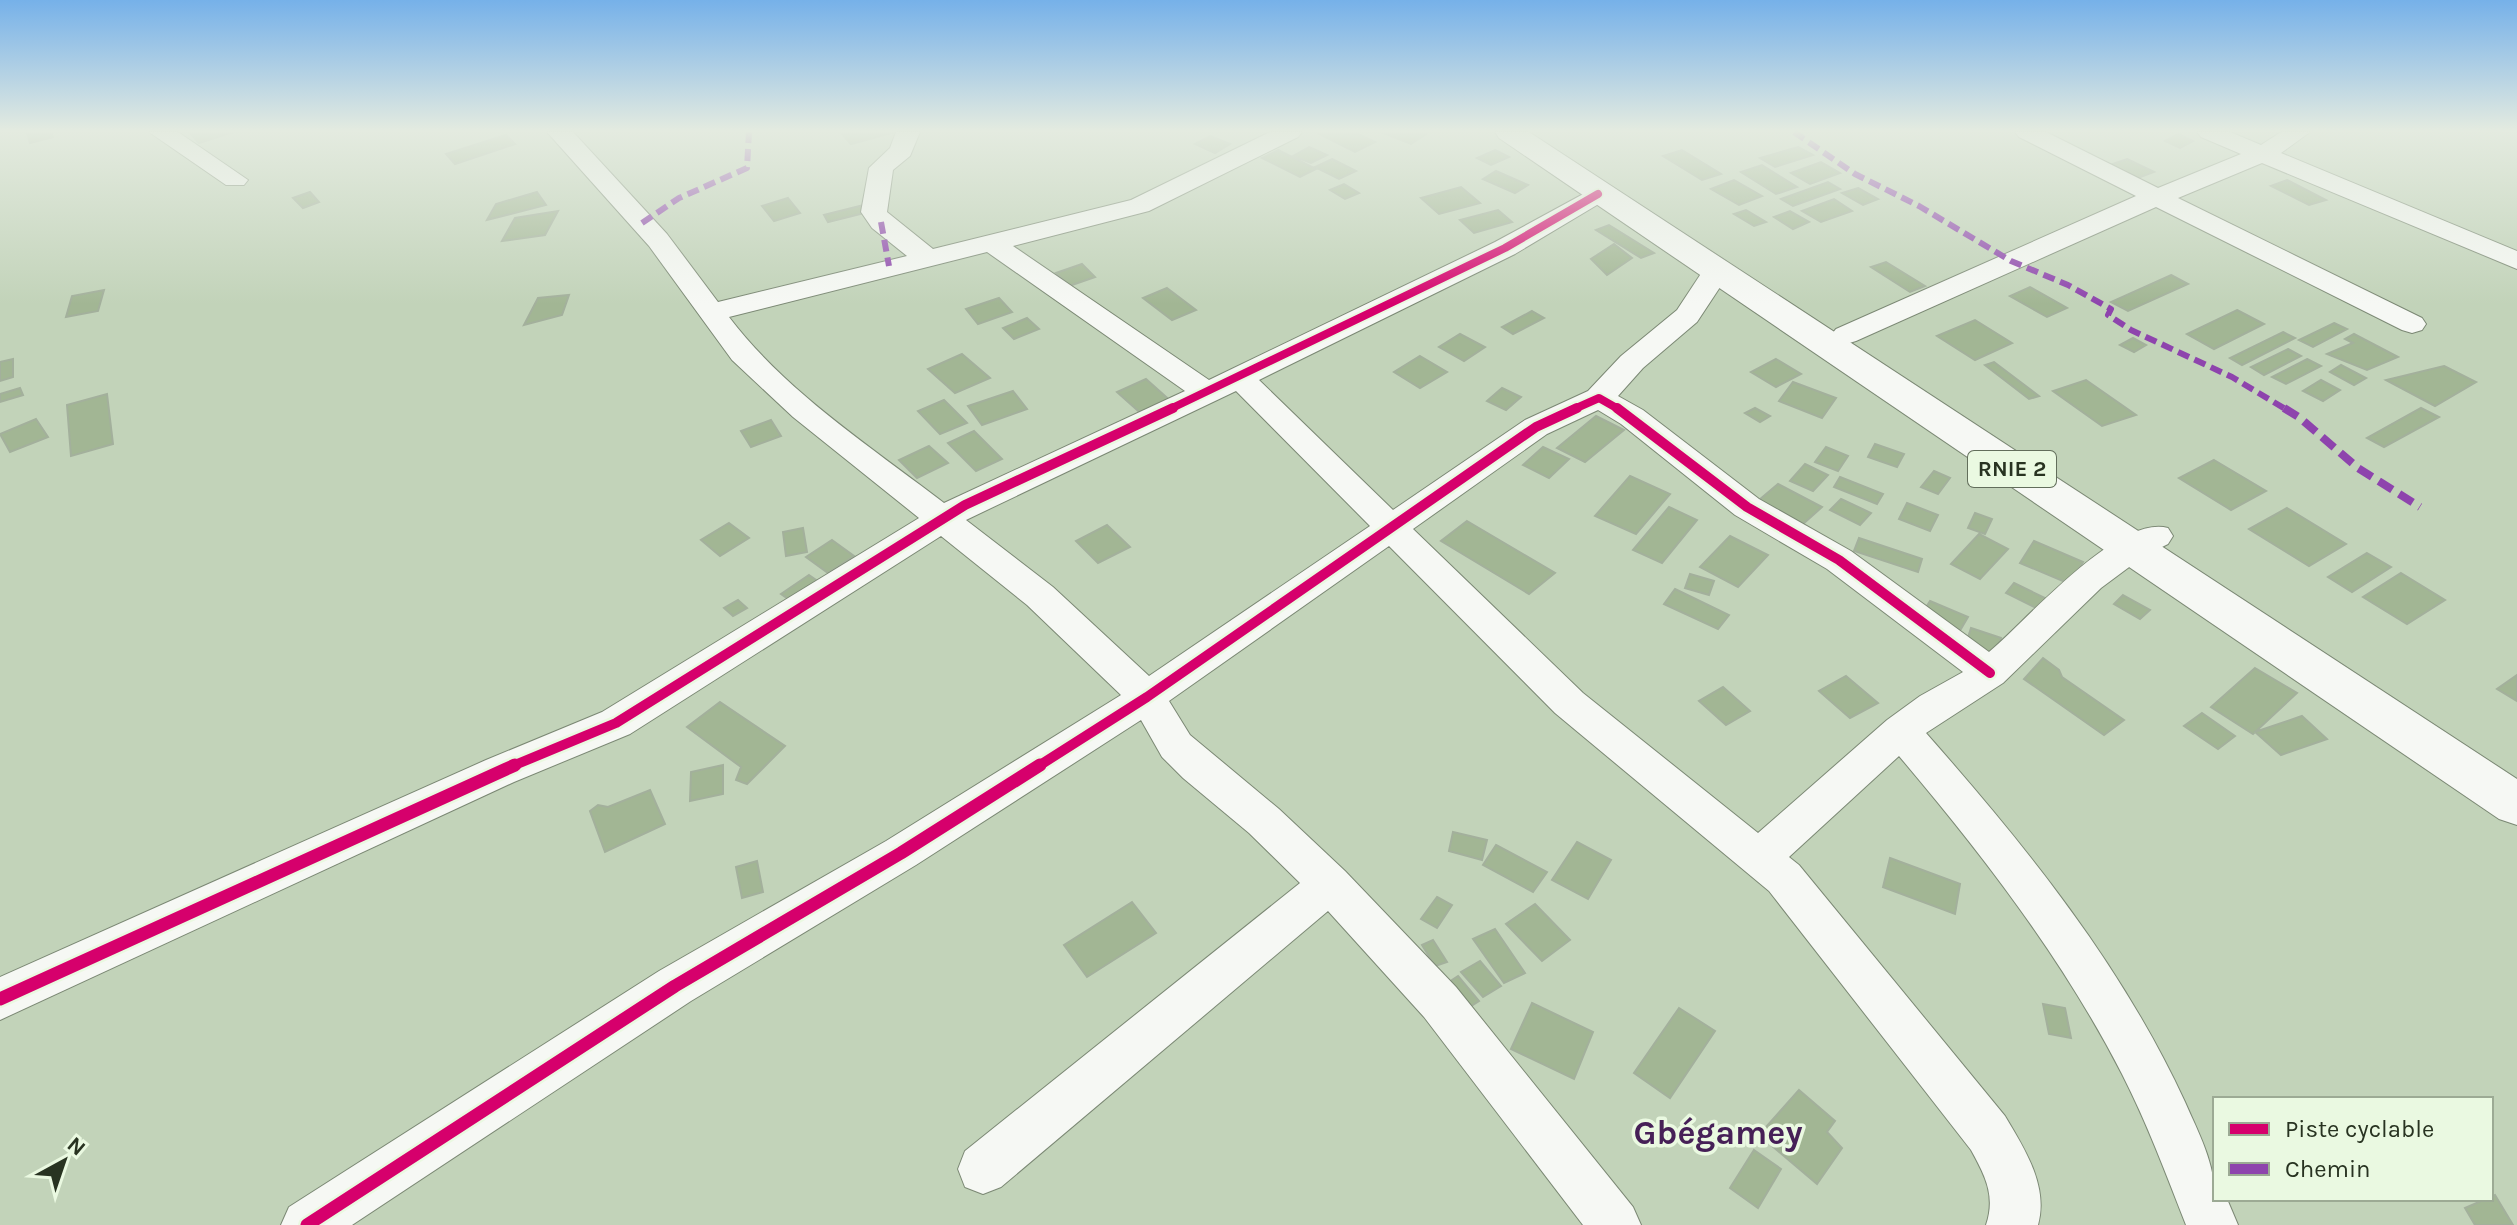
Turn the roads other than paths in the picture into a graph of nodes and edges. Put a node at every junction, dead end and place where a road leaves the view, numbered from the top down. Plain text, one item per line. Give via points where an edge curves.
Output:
1 (611, 189) edge
2 (878, 189) edge
3 (1174, 189) edge
4 (1591, 189) edge
5 (1625, 189) edge
6 (2142, 189) edge
7 (2177, 189) edge
8 (2346, 189) edge
9 (1598, 194) junction
10 (2158, 197) junction
11 (993, 244) junction
12 (927, 258) junction
13 (2517, 261) edge
14 (1716, 272) junction
15 (710, 313) junction
16 (2412, 324) dead end
17 (1846, 335) junction
18 (1223, 384) junction
19 (1599, 398) junction
20 (940, 519) junction
21 (1393, 526) junction
22 (2143, 542) junction
23 (1990, 673) junction
24 (1147, 697) junction
25 (1901, 731) junction
26 (2517, 771) edge
27 (2517, 805) edge
28 (1760, 857) junction
29 (1330, 884) junction
30 (0, 999) edge
31 (983, 1169) dead end
32 (307, 1225) edge
33 (1615, 1225) edge
34 (2012, 1225) edge
35 (2212, 1225) edge

1 - 15 street via 658,240
2 - 12 street via 874,212 881,222
3 - 11 street via 1140,206
4 - 9 highway, RNIE 2 / RNIE 2
5 - 17 highway, RNIE 2 / RNIE 2
6 - 10 street
7 - 10 street
8 - 13 street
9 - 14 highway, RNIE 2 / RNIE 2
9 - 18 street via 1505,248
10 - 16 street
10 - 17 street
11 - 12 street
11 - 18 street
12 - 15 street
14 - 19 street via 1687,316
14 - 22 highway, RNIE 2 / RNIE 2
15 - 20 street via 742,354 804,410
17 - 22 highway, RNIE 2 / RNIE 2
18 - 20 street
18 - 21 street
19 - 21 street via 1536,427
19 - 23 street via 1632,417 1747,507 1839,560
20 - 24 street via 1040,596
20 - 30 street via 616,723
21 - 24 street
21 - 28 street via 1569,703
22 - 23 street via 2095,571
22 - 26 highway, RNIE 2 / RNIE 2
22 - 27 highway, RNIE 2 / RNIE 2
23 - 25 street via 1945,697
24 - 29 street via 1176,746
24 - 32 street via 901,853 675,986
25 - 28 street
25 - 35 street via 2007,860 2127,1037
28 - 34 street via 1784,878 1988,1133 2012,1177
29 - 31 street
29 - 33 street via 1440,1002

